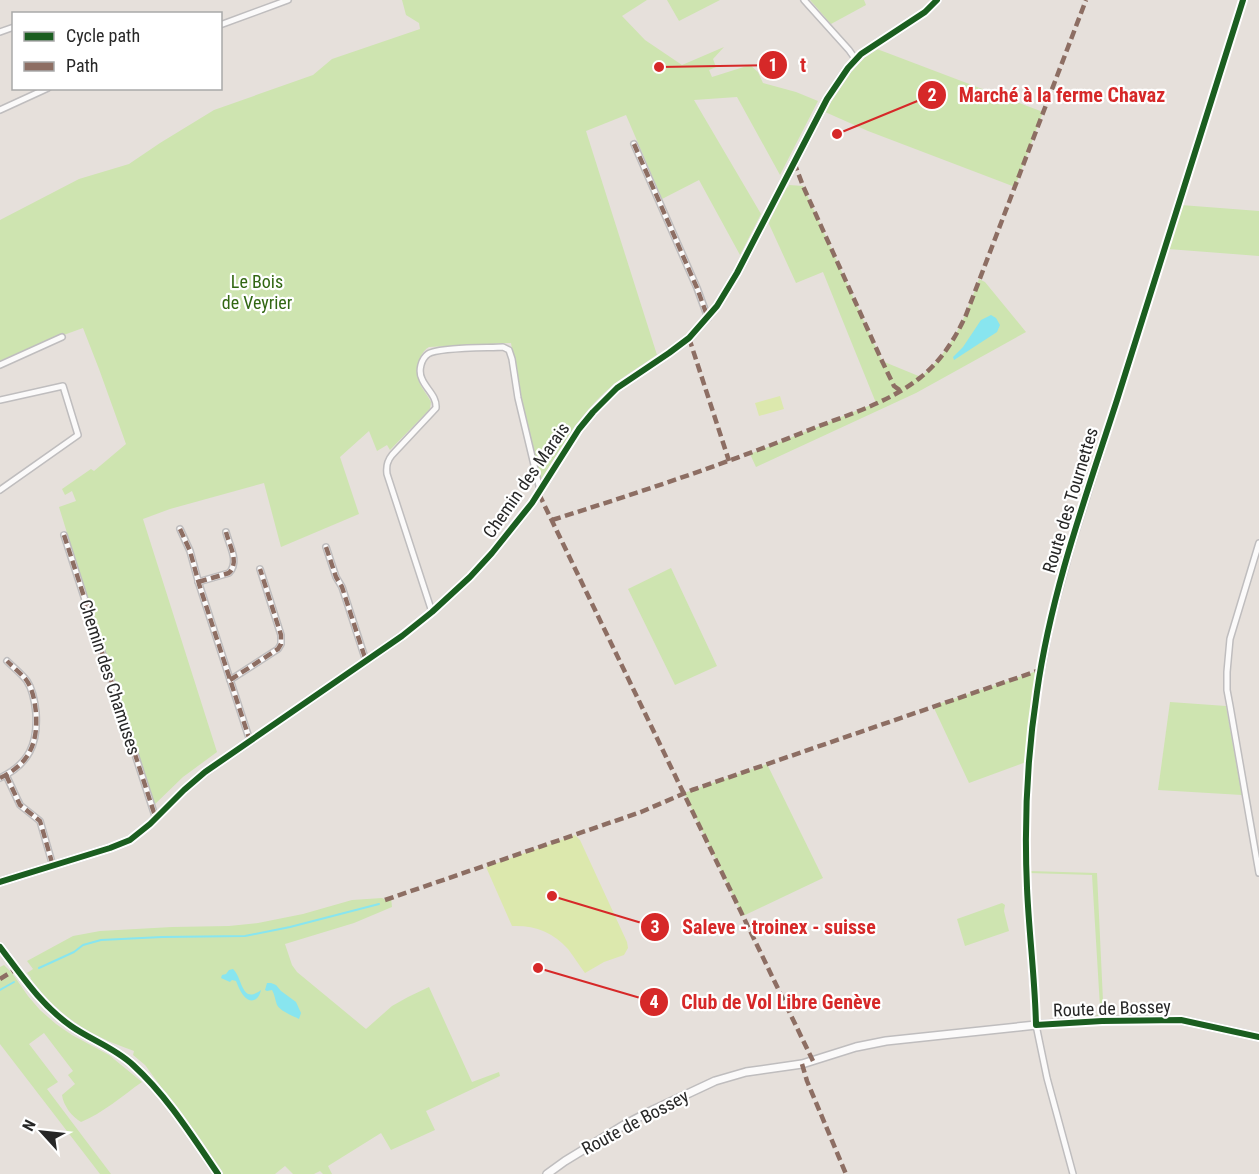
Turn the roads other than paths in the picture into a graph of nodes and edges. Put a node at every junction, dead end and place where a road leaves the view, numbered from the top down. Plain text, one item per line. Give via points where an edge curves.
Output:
1 (288, 0) edge
2 (804, 0) edge
3 (937, 0) edge
4 (1243, 0) edge
5 (222, 24) edge
6 (856, 60) junction
7 (44, 90) edge
8 (0, 110) edge
9 (634, 144) dead end
10 (708, 318) junction
11 (62, 338) dead end
12 (0, 365) edge
13 (0, 400) edge
14 (385, 453) dead end
15 (389, 459) junction
16 (0, 490) edge
17 (540, 492) junction
18 (180, 529) dead end
19 (226, 532) dead end
20 (64, 535) dead end
21 (1259, 543) edge
22 (326, 547) dead end
23 (260, 569) dead end
24 (198, 582) junction
25 (432, 612) junction
26 (7, 662) dead end
27 (366, 662) junction
28 (230, 681) junction
29 (250, 741) junction
30 (6, 775) junction
31 (0, 778) edge
32 (156, 819) junction
33 (53, 866) junction
34 (1259, 873) edge
35 (0, 882) edge
36 (0, 947) edge
37 (1036, 1025) junction
38 (1259, 1038) edge
39 (218, 1174) edge
40 (547, 1174) edge
41 (1073, 1174) edge

1 - 5 street
2 - 6 street
3 - 6 street, Chemin des Marais
4 - 37 street, Route des Tournettes via 1071,547 1040,670 1026,824
6 - 10 street, Chemin des Marais via 829,94 730,286
7 - 8 street
9 - 10 street
10 - 17 street, Chemin des Marais via 680,346 601,403 579,429
11 - 12 street
13 - 16 street via 63,386 78,435
14 - 15 street
15 - 17 street via 436,408 421,377 420,368 427,355 458,348 503,346 511,354
15 - 25 street via 387,474
17 - 25 street, Chemin des Marais via 492,553
18 - 24 street
19 - 24 street via 234,560 232,570
20 - 32 street, Chemin des Chamuses
21 - 34 street via 1232,631 1227,672
22 - 27 street
23 - 28 street via 281,644
24 - 28 street
25 - 27 street, Chemin des Marais
26 - 30 street via 30,686 37,721 32,748
27 - 29 street, Chemin des Marais
28 - 29 street
29 - 32 street, Chemin des Marais via 198,778
30 - 31 street
30 - 33 street via 20,805 40,821
32 - 33 street, Chemin des Marais via 125,842
33 - 35 street, Chemin des Marais
36 - 39 street via 49,1008 72,1027 123,1056 142,1074 172,1108
37 - 38 street, Route de Bossey via 1181,1020
37 - 40 street, Route de Bossey via 886,1041 802,1064 725,1077 624,1125
37 - 41 street, Route des Tournettes

